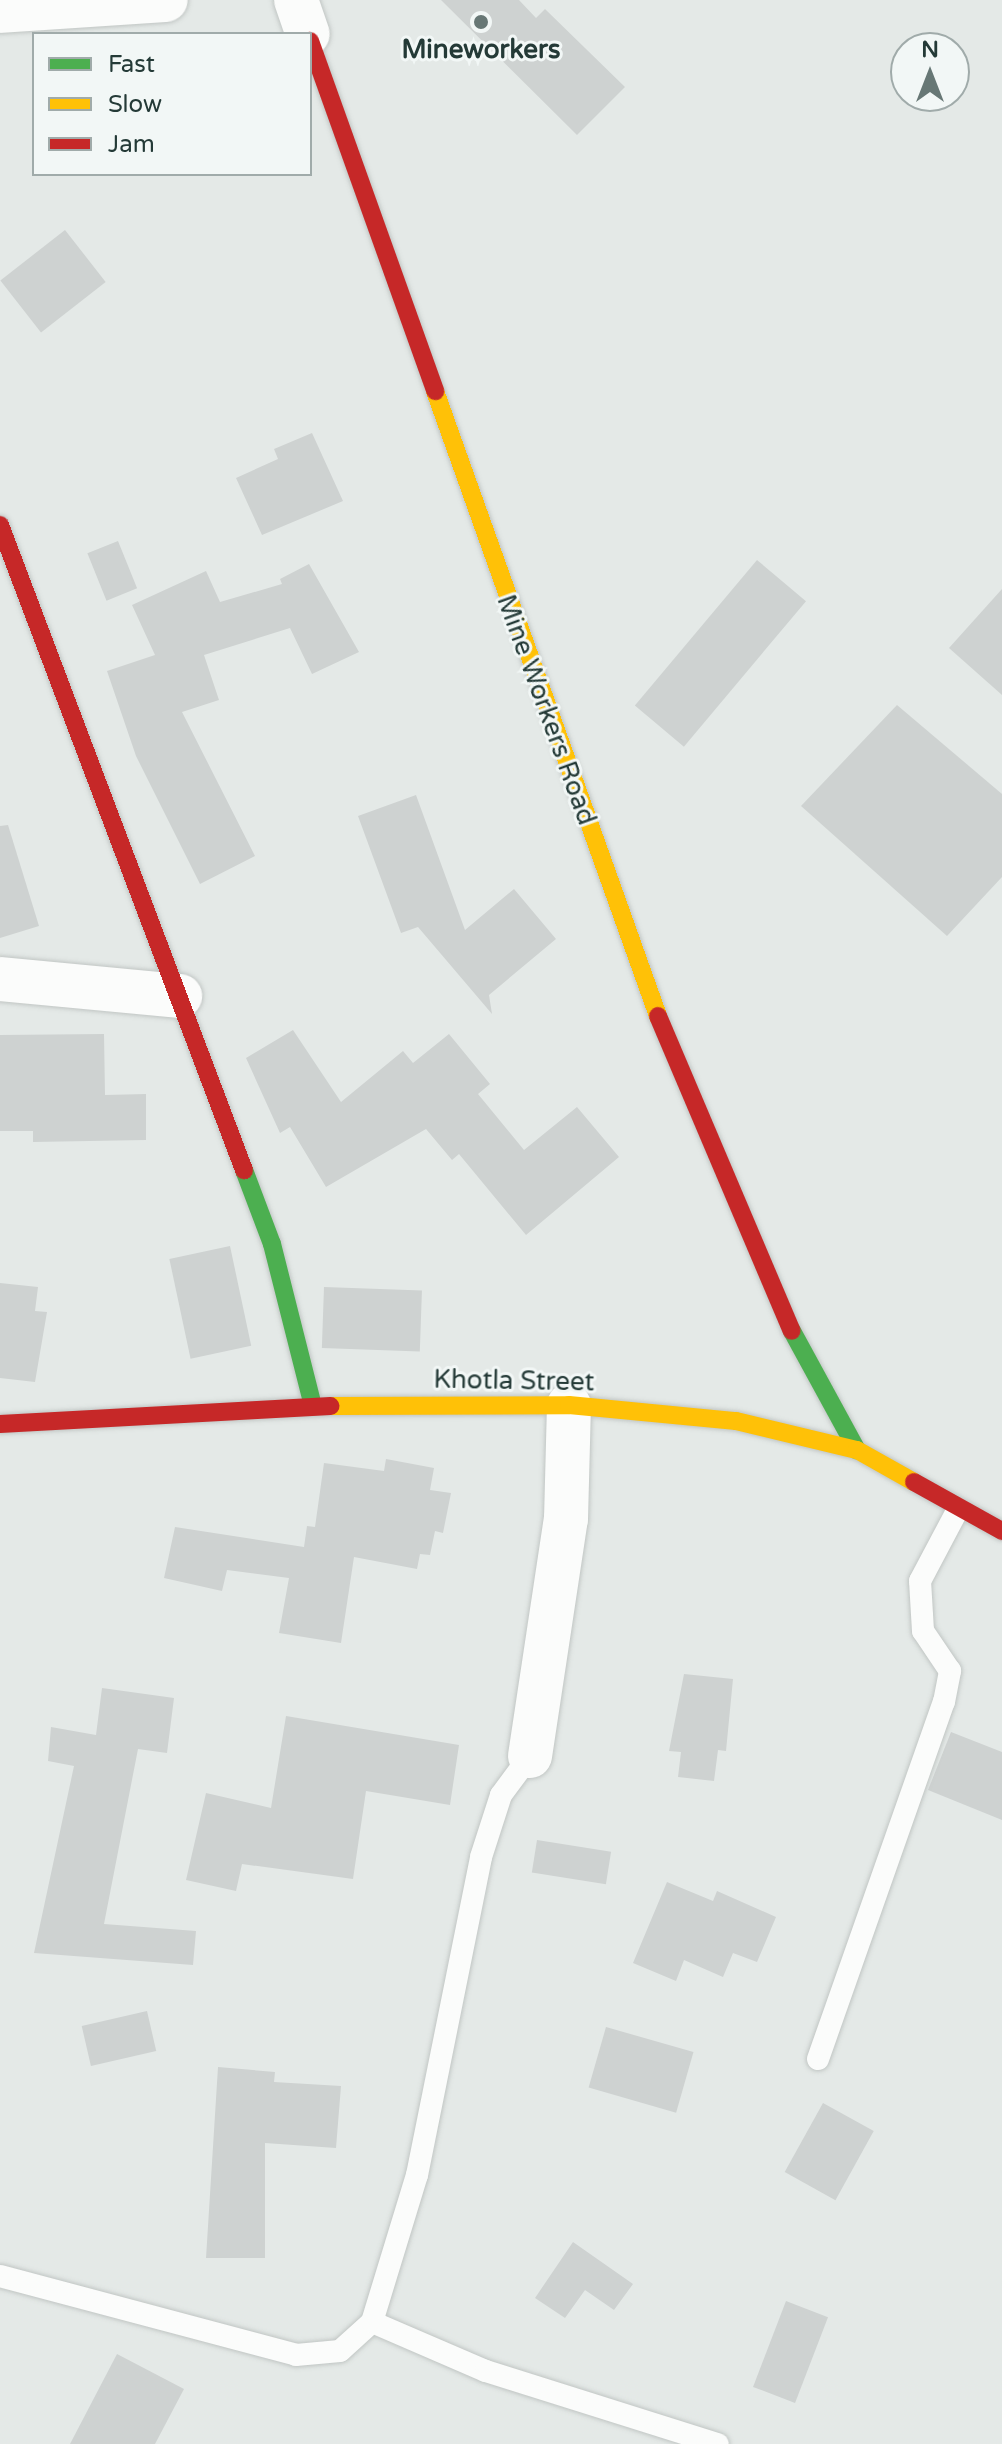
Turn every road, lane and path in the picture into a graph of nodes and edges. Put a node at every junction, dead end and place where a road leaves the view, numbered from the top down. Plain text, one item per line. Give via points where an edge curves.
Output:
1 (166, 0) edge
2 (296, 0) edge
3 (0, 11) edge
4 (307, 32) edge
5 (312, 47) edge
6 (0, 525) edge
7 (0, 979) edge
8 (180, 996) junction
9 (569, 1405) junction
10 (313, 1406) junction
11 (0, 1424) edge
12 (857, 1450) junction
13 (957, 1511) junction
14 (1002, 1531) edge
15 (530, 1756) joint
16 (818, 2059) dead end
17 (0, 2276) edge
18 (372, 2322) junction
19 (718, 2444) edge

1 - 3 street
2 - 4 street
5 - 12 street, Mine Workers Road via 670,1050 808,1368
6 - 8 street
7 - 8 street
8 - 10 street via 272,1244
9 - 10 street, Khotla Street
9 - 12 street, Khotla Street via 736,1421
9 - 15 street via 566,1519
10 - 11 street, Khotla Street
12 - 13 street, Khotla Street
13 - 14 street, Khotla Street
13 - 16 lane via 920,1581 923,1631 950,1671 944,1702
15 - 18 lane via 501,1795 481,1857 417,2175
17 - 18 lane via 296,2355 340,2351
18 - 19 lane via 486,2371

